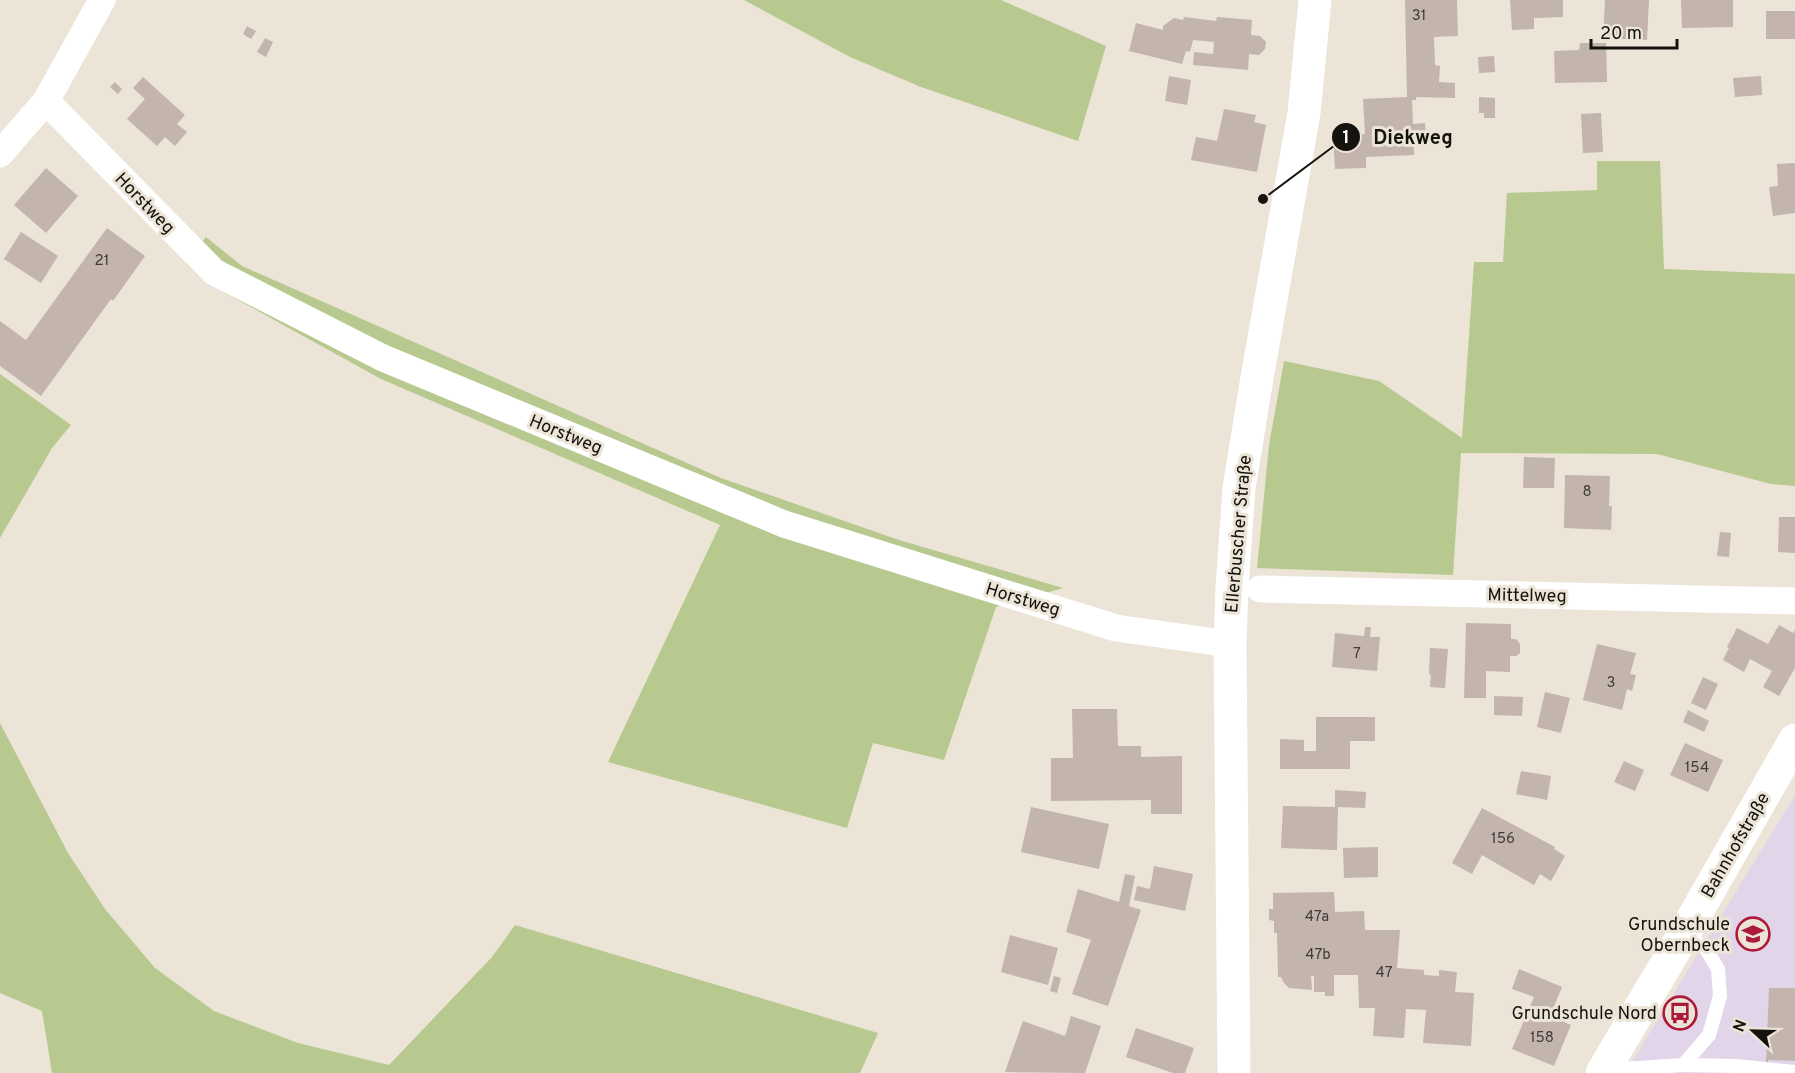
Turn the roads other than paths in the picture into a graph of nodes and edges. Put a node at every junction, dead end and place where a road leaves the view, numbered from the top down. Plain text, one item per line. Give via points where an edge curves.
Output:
1 (102, 0) edge
2 (1315, 0) edge
3 (46, 101) junction
4 (0, 154) edge
5 (1260, 589) dead end
6 (1795, 601) edge
7 (1230, 644) junction
8 (1795, 740) edge
9 (1684, 934) junction
10 (1683, 1065) junction
11 (1603, 1071) edge
12 (1795, 1072) edge
13 (1234, 1073) edge

1 - 3 street
2 - 7 main road, Ellerbuscher Straße via 1304,113 1239,488
3 - 4 street
3 - 7 street, Horstweg via 214,272 383,358 784,524 1116,628
5 - 6 street, Mittelweg
7 - 13 main road, Ellerbuscher Straße
8 - 9 main road, Bahnhofstraße
9 - 10 lane via 1706,949 1718,969 1720,996 1709,1035
9 - 11 main road, Bahnhofstraße
10 - 11 lane
10 - 12 lane

